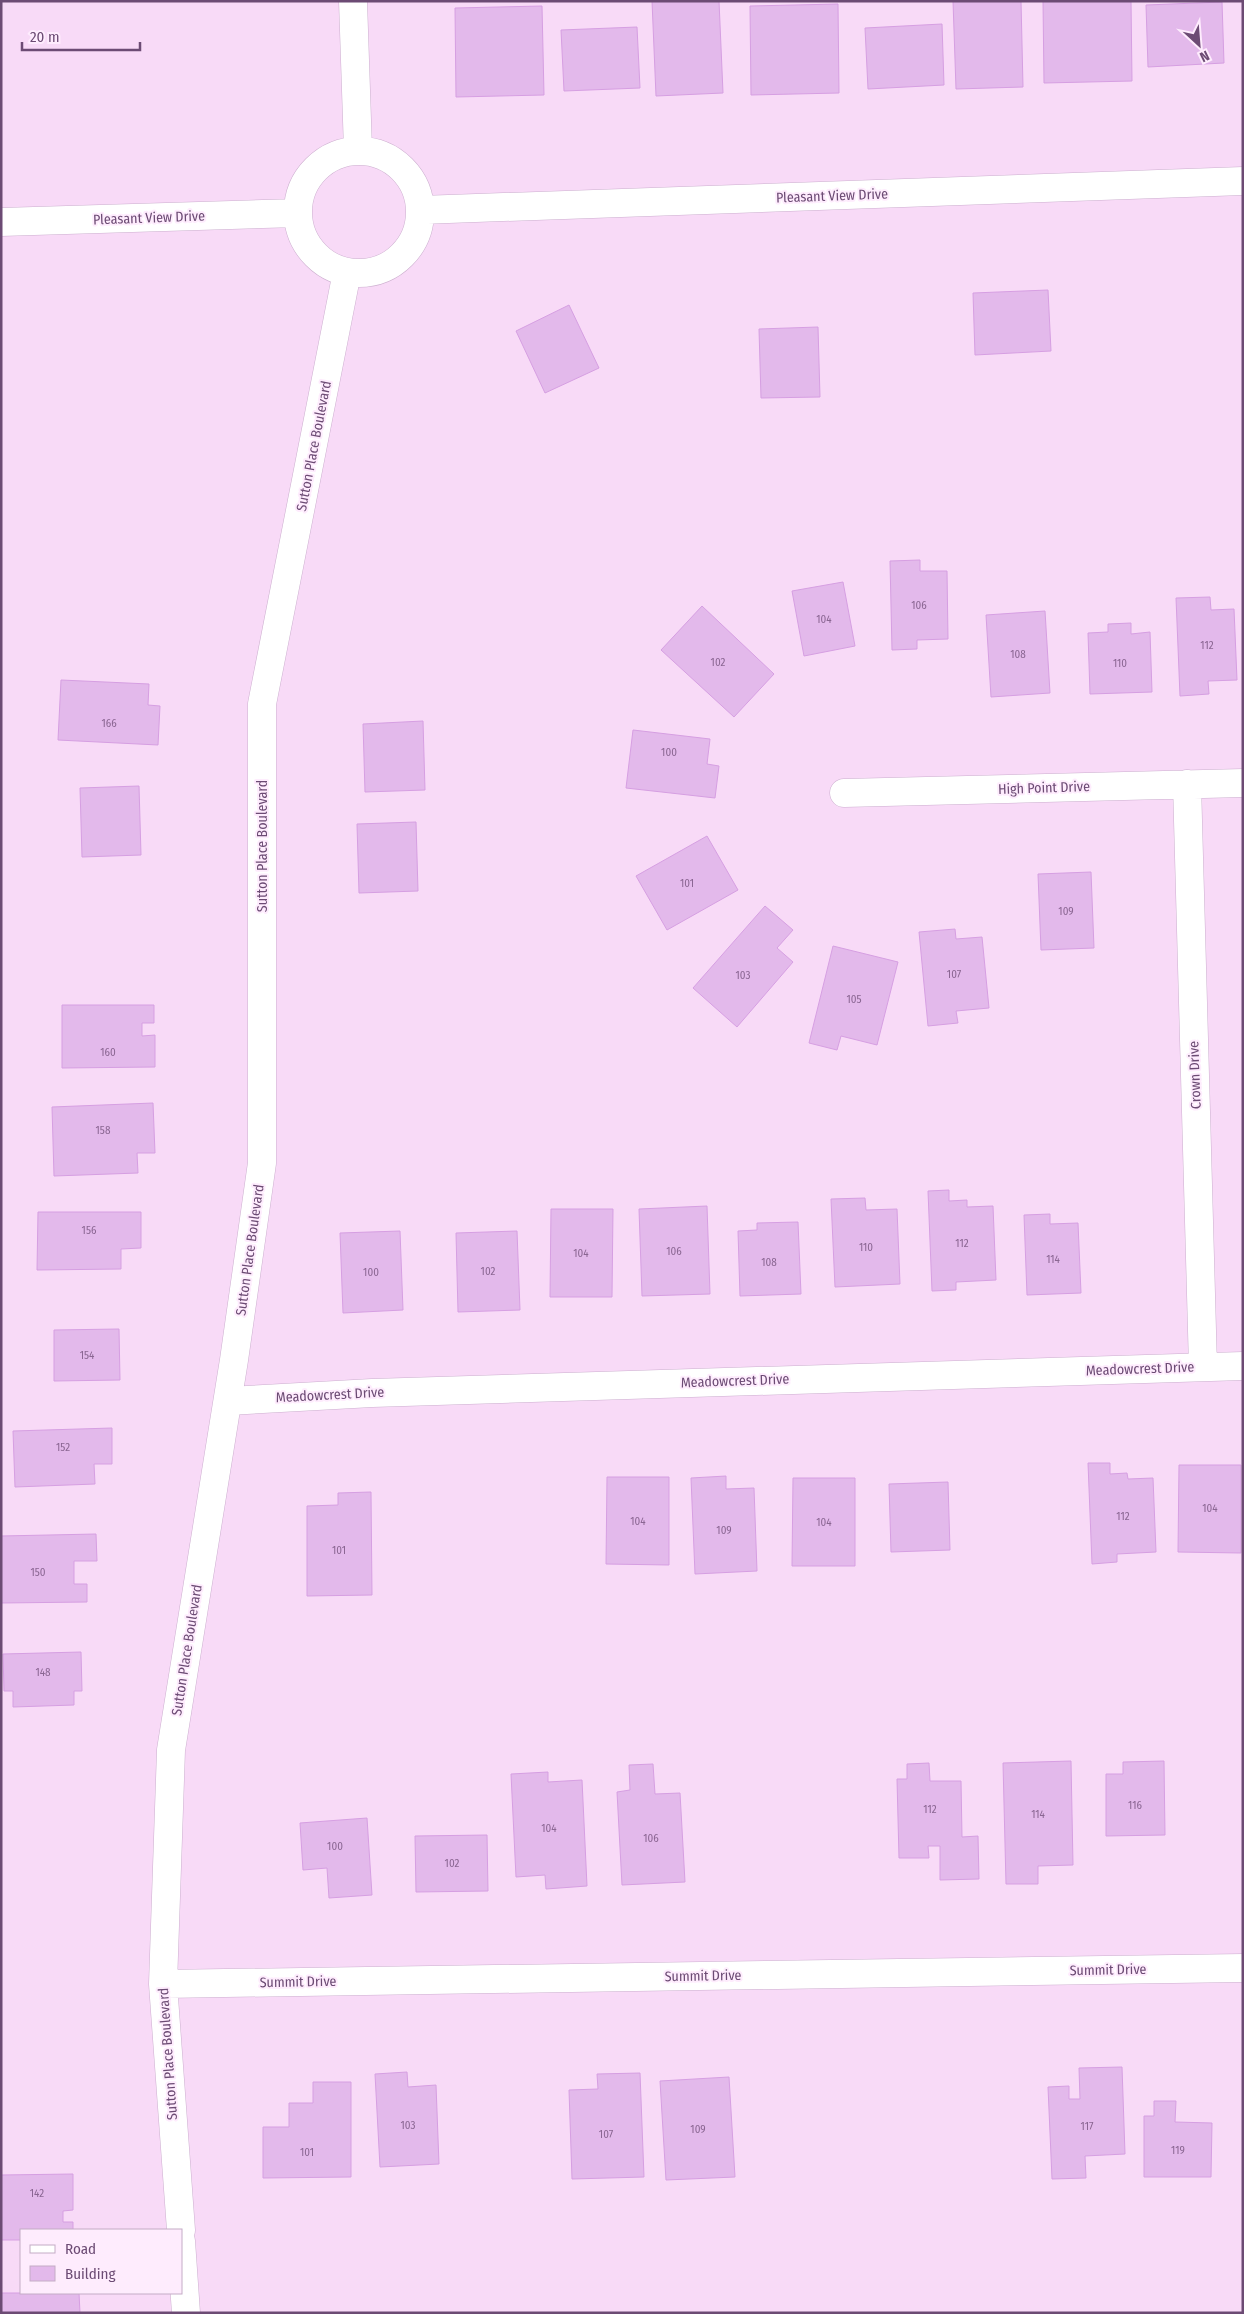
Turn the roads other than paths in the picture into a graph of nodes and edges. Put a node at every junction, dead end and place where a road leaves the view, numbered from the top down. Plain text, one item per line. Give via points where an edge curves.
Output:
1 (353, 1) edge
2 (358, 150) junction
3 (1243, 181) edge
4 (421, 210) junction
5 (298, 213) junction
6 (1, 222) edge
7 (348, 272) junction
8 (1243, 783) edge
9 (1187, 784) junction
10 (844, 793) dead end
11 (1243, 1366) edge
12 (1202, 1367) junction
13 (228, 1401) junction
14 (1243, 1968) edge
15 (163, 1984) junction
16 (180, 2229) edge
17 (182, 2255) edge
18 (186, 2313) edge

1 - 2 street
2 - 4 street via 378,153 408,175 417,191
2 - 5 street via 339,154 322,163 308,177 300,194
3 - 4 street, Pleasant View Drive
4 - 7 street via 411,245 399,259 366,273
5 - 6 street, Pleasant View Drive
5 - 7 street via 301,234 312,252 328,265
7 - 13 street, Sutton Place Boulevard via 262,704 262,1164
8 - 9 street, High Point Drive
9 - 10 street, High Point Drive
9 - 12 street, Crown Drive
11 - 12 street, Meadowcrest Drive
12 - 13 street, Meadowcrest Drive via 382,1392
13 - 15 street, Sutton Place Boulevard via 171,1750
14 - 15 street, Summit Drive
15 - 16 street, Sutton Place Boulevard
17 - 18 street

